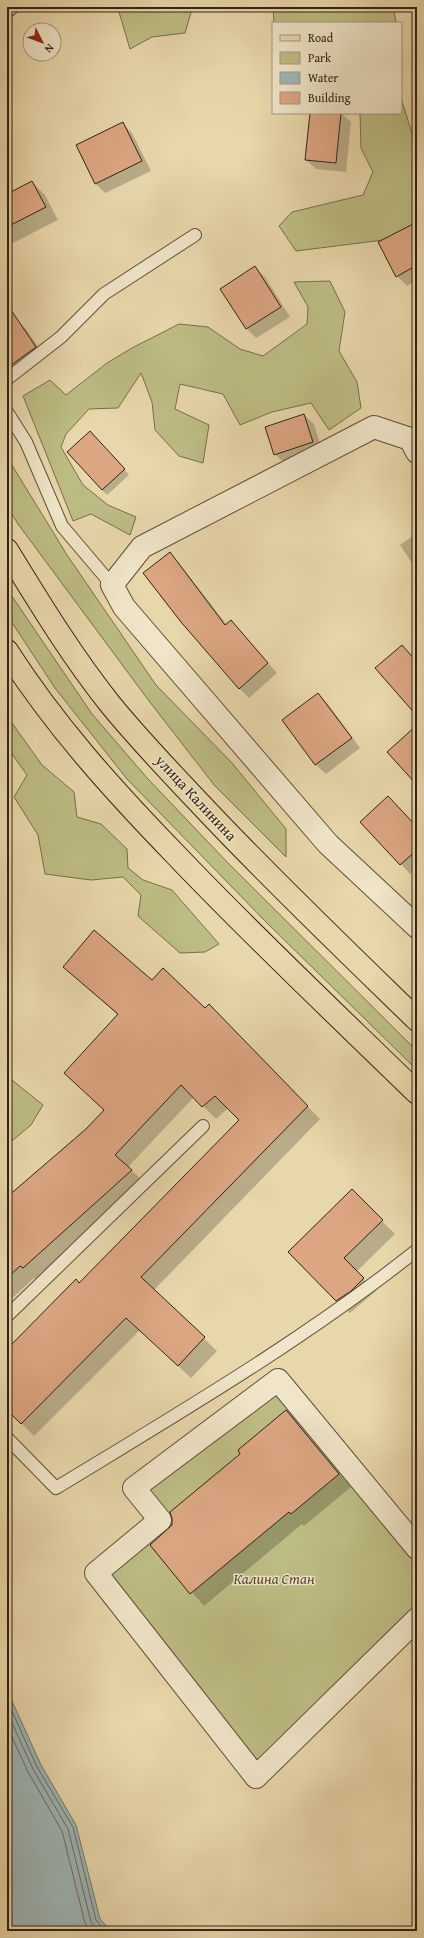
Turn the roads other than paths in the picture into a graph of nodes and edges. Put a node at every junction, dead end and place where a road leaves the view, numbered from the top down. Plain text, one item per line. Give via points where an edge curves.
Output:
1 (13, 7) edge
2 (7, 12) edge
3 (195, 235) dead end
4 (7, 379) edge
5 (7, 412) edge
6 (417, 452) edge
7 (7, 550) edge
8 (112, 585) junction
9 (7, 652) edge
10 (417, 927) edge
11 (417, 1020) edge
12 (417, 1093) edge
13 (203, 1126) dead end
14 (417, 1250) edge
15 (7, 1316) edge
16 (7, 1438) edge
17 (417, 1548) edge
18 (417, 1619) edge

1 - 2 lane
3 - 4 lane via 104,294 60,337
5 - 8 lane via 26,442 62,526
6 - 8 street via 410,439 374,427 142,547
7 - 11 main road, улица Калинина via 57,631 110,704 136,734 277,884
8 - 10 street via 124,607 328,844
9 - 12 main road via 69,737 138,815 245,927
13 - 15 lane
14 - 16 lane via 366,1290 236,1379 56,1488
17 - 18 street via 278,1380 134,1488 160,1520 96,1572 256,1777

